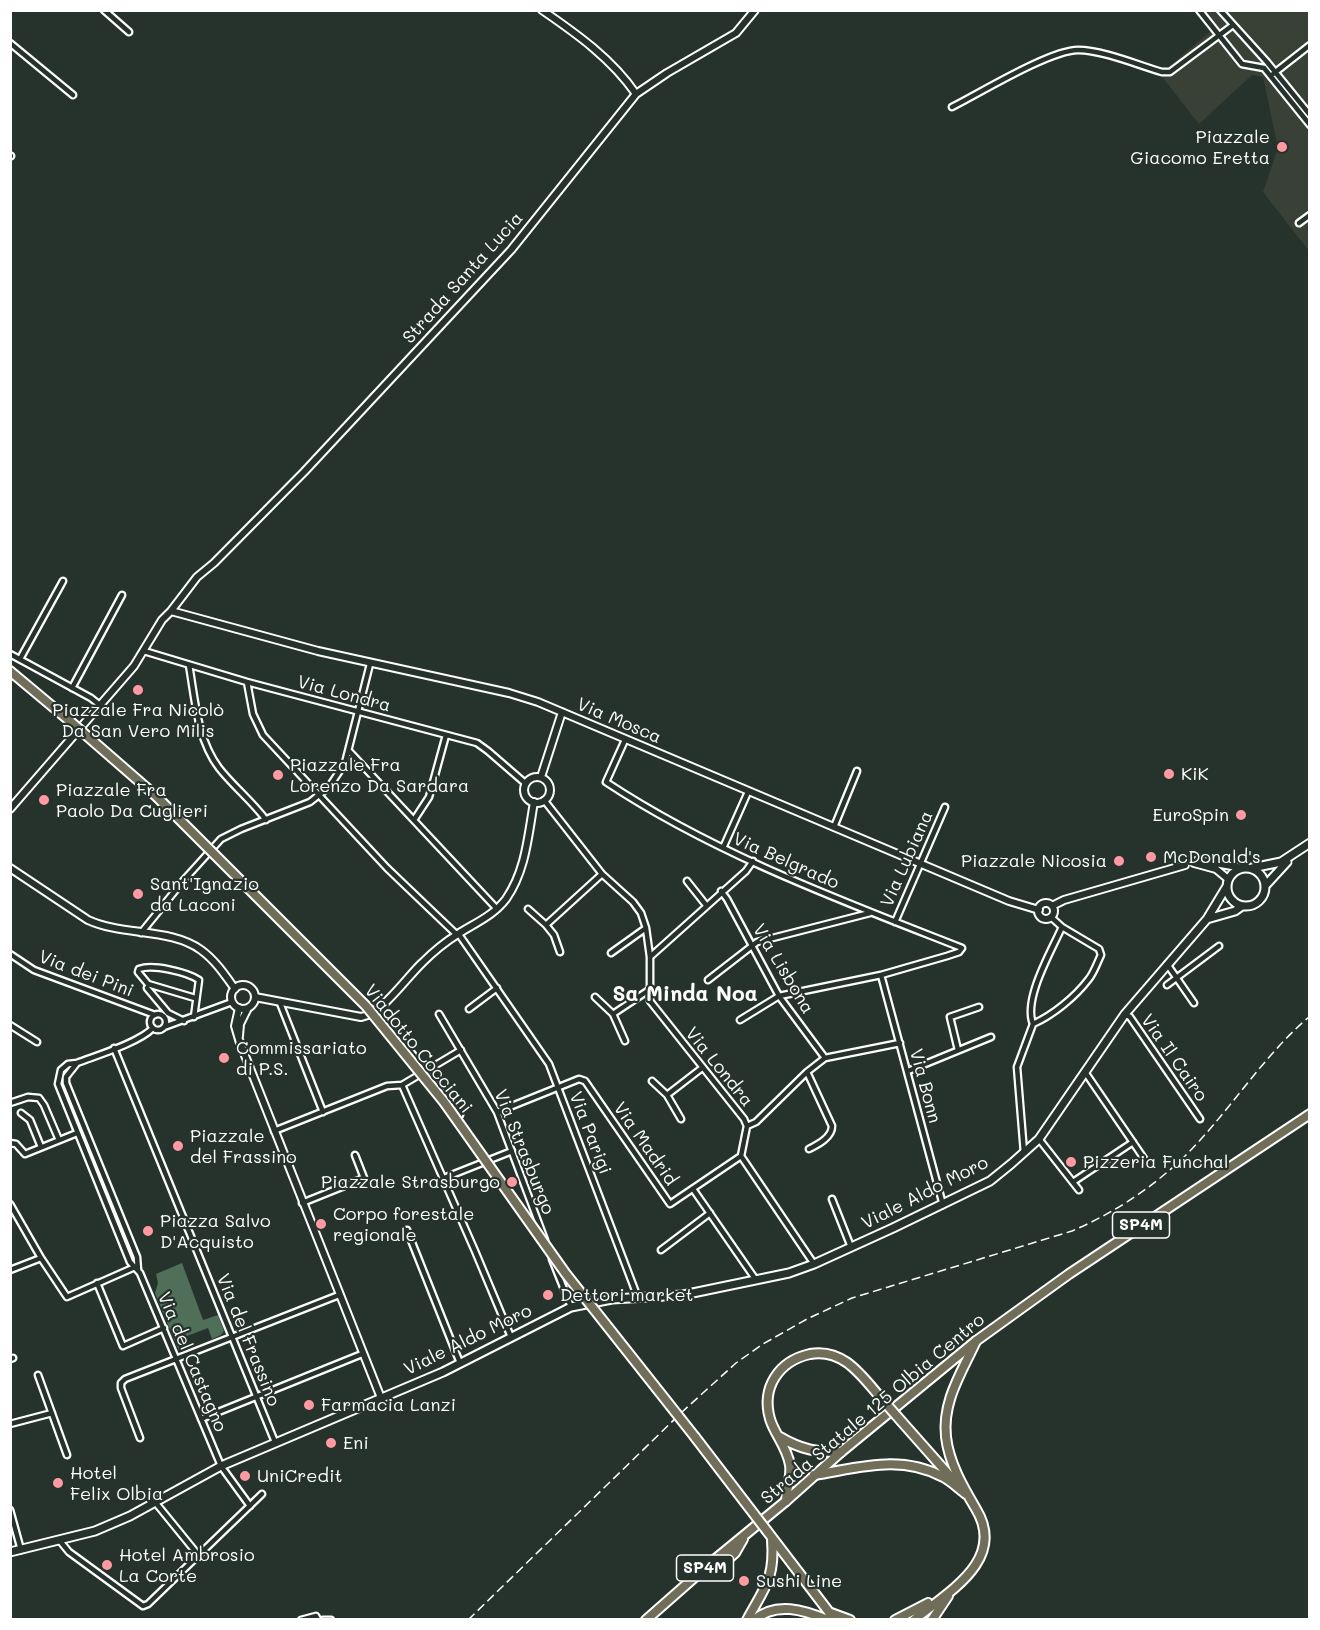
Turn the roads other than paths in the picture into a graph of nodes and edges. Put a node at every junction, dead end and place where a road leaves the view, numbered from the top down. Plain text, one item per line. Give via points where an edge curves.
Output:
1 (104, 10) edge
2 (542, 10) edge
3 (754, 10) edge
4 (1199, 10) edge
5 (1220, 10) edge
6 (1233, 26) junction
7 (129, 32) dead end
8 (1219, 35) junction
9 (10, 43) edge
10 (1310, 45) edge
11 (1273, 74) junction
12 (636, 94) junction
13 (73, 95) dead end
14 (952, 107) dead end
15 (1310, 115) edge
16 (1310, 125) edge
17 (1310, 215) edge
18 (1299, 223) dead end
19 (63, 582) dead end
20 (122, 595) dead end
21 (171, 611) junction
22 (144, 651) junction
23 (10, 654) edge
24 (20, 659) junction
25 (370, 664) junction
26 (189, 666) junction
27 (10, 671) edge
28 (247, 682) junction
29 (72, 688) junction
30 (108, 697) junction
31 (91, 698) junction
32 (101, 706) junction
33 (359, 712) junction
34 (562, 712) junction
35 (95, 713) junction
36 (446, 735) junction
37 (625, 740) junction
38 (349, 751) junction
39 (857, 771) dead end
40 (540, 777) junction
41 (525, 783) junction
42 (748, 792) junction
43 (319, 797) junction
44 (544, 800) junction
45 (534, 802) junction
46 (11, 807) edge
47 (945, 807) dead end
48 (266, 820) junction
49 (414, 820) junction
50 (834, 827) junction
51 (1310, 845) edge
52 (723, 848) junction
53 (753, 861) junction
54 (920, 863) junction
55 (1194, 863) junction
56 (1185, 865) joint
57 (10, 868) edge
58 (1243, 868) junction
59 (1252, 868) junction
60 (602, 874) junction
61 (687, 881) dead end
62 (1227, 882) junction
63 (1265, 886) junction
64 (721, 891) junction
65 (706, 905) junction
66 (1053, 906) junction
67 (1242, 906) junction
68 (497, 909) junction
69 (528, 909) dead end
70 (1039, 910) junction
71 (870, 913) junction
72 (1051, 917) junction
73 (1208, 919) junction
74 (895, 922) junction
75 (546, 925) junction
76 (1062, 927) junction
77 (646, 928) junction
78 (141, 933) junction
79 (457, 934) junction
80 (752, 944) junction
81 (1219, 946) dead end
82 (560, 952) dead end
83 (611, 952) dead end
84 (10, 954) edge
85 (650, 957) junction
86 (1167, 964) junction
87 (881, 975) junction
88 (1176, 977) junction
89 (708, 980) dead end
90 (1167, 985) dead end
91 (147, 988) dead end
92 (496, 988) junction
93 (235, 989) junction
94 (649, 990) junction
95 (779, 996) junction
96 (255, 997) junction
97 (595, 997) dead end
98 (195, 998) junction
99 (232, 1002) junction
100 (280, 1003) junction
101 (1194, 1003) dead end
102 (979, 1007) dead end
103 (239, 1008) junction
104 (248, 1008) junction
105 (469, 1009) dead end
106 (168, 1012) junction
107 (439, 1014) dead end
108 (614, 1014) junction
109 (1125, 1014) junction
110 (154, 1015) junction
111 (162, 1016) junction
112 (194, 1017) junction
113 (740, 1020) dead end
114 (184, 1021) junction
115 (1033, 1024) junction
116 (10, 1025) edge
117 (164, 1027) junction
118 (153, 1028) junction
119 (393, 1029) dead end
120 (991, 1036) dead end
121 (625, 1041) dead end
122 (37, 1042) dead end
123 (240, 1043) junction
124 (900, 1043) junction
125 (114, 1048) junction
126 (461, 1050) junction
127 (958, 1050) junction
128 (825, 1058) junction
129 (77, 1063) junction
130 (702, 1068) junction
131 (426, 1071) junction
132 (908, 1071) junction
133 (807, 1072) junction
134 (1085, 1072) junction
135 (652, 1081) dead end
136 (402, 1086) junction
137 (558, 1086) junction
138 (668, 1095) junction
139 (10, 1103) edge
140 (323, 1112) junction
141 (497, 1112) junction
142 (21, 1113) dead end
143 (460, 1114) dead end
144 (1310, 1114) edge
145 (681, 1119) dead end
146 (1200, 1119) dead end
147 (747, 1126) junction
148 (274, 1131) junction
149 (77, 1133) junction
150 (1040, 1139) junction
151 (59, 1140) junction
152 (1133, 1142) junction
153 (10, 1143) edge
154 (41, 1147) junction
155 (809, 1149) dead end
156 (512, 1151) junction
157 (1024, 1153) junction
158 (355, 1155) dead end
159 (741, 1156) junction
160 (1145, 1160) dead end
161 (444, 1178) junction
162 (1073, 1182) junction
163 (693, 1189) junction
164 (1079, 1190) dead end
165 (832, 1199) dead end
166 (302, 1203) junction
167 (10, 1204) edge
168 (943, 1204) junction
169 (710, 1213) junction
170 (407, 1230) dead end
171 (851, 1246) junction
172 (661, 1250) dead end
173 (41, 1258) junction
174 (814, 1264) junction
175 (136, 1268) junction
176 (10, 1270) edge
177 (756, 1280) junction
178 (98, 1283) junction
179 (339, 1295) junction
180 (639, 1298) junction
181 (571, 1307) junction
182 (164, 1328) junction
183 (511, 1336) junction
184 (232, 1338) junction
185 (976, 1341) junction
186 (362, 1354) junction
187 (177, 1358) junction
188 (460, 1363) junction
189 (38, 1375) dead end
190 (256, 1397) junction
191 (381, 1398) junction
192 (52, 1413) junction
193 (201, 1419) junction
194 (10, 1424) edge
195 (778, 1436) junction
196 (140, 1437) dead end
197 (276, 1442) junction
198 (841, 1452) junction
199 (67, 1455) dead end
200 (221, 1466) junction
201 (814, 1475) junction
202 (262, 1494) dead end
203 (967, 1495) junction
204 (786, 1501) junction
205 (155, 1502) junction
206 (250, 1506) junction
207 (10, 1510) edge
208 (747, 1533) junction
209 (770, 1535) junction
210 (60, 1541) junction
211 (21, 1550) junction
212 (10, 1552) edge
213 (199, 1556) junction
214 (727, 1568) dead end
215 (952, 1589) junction
216 (830, 1615) edge
217 (331, 1619) edge
218 (301, 1620) edge
219 (318, 1620) edge
220 (323, 1620) edge
221 (646, 1620) edge
222 (747, 1620) edge
223 (754, 1620) edge
224 (850, 1620) edge
225 (895, 1620) edge
226 (914, 1620) edge
227 (932, 1620) edge

1 - 7 street
2 - 12 street via 604,57
3 - 12 street, Strada Santa Lucia via 736,33
4 - 8 street
5 - 6 street
6 - 8 street
6 - 11 street
8 - 11 street via 1242,64
8 - 14 street via 1170,72 1087,50 1068,50
9 - 13 street
10 - 11 street
11 - 15 street
11 - 16 street
12 - 21 street, Strada Santa Lucia via 511,250 297,480 197,577
17 - 18 street
19 - 24 street
20 - 29 street
21 - 22 street, Strada Santa Lucia
21 - 25 street, Via Mosca
22 - 26 street, Via Londra
22 - 30 street, Strada Santa Lucia
23 - 24 street
24 - 29 street
25 - 33 street
25 - 34 street, Via Mosca via 509,693
26 - 28 street, Via Londra
26 - 48 street via 208,750 220,770
27 - 209 main road, Viadotto Cocciani, bridge via 156,796 366,1006 444,1102 566,1274
28 - 33 street, Via Londra
28 - 43 street, Via Parigi via 259,729
29 - 31 street
30 - 31 street
30 - 32 street, Strada Santa Lucia
31 - 32 street
31 - 35 street
32 - 35 street, Strada Santa Lucia
33 - 36 street, Via Londra
33 - 38 street
34 - 37 street, Via Mosca
34 - 40 street
35 - 46 street, Strada Santa Lucia
36 - 41 street, Via Londra via 482,746
36 - 49 street via 430,793
37 - 42 street, Via Mosca
37 - 52 street, Via Belgrado via 606,782
38 - 43 street via 338,775
38 - 49 street
39 - 50 street
40 - 41 street
40 - 44 street via 550,789
41 - 45 street via 524,794
42 - 50 street, Via Mosca
42 - 52 street
43 - 48 street
43 - 79 street, Via Parigi via 402,884
44 - 45 street
44 - 60 street, Via Londra
45 - 68 street via 522,869
47 - 54 street, Via Lubiana
48 - 78 street via 229,834 216,844
49 - 68 street
50 - 54 street, Via Mosca
51 - 59 main road via 1281,862
51 - 63 main road via 1284,864
52 - 53 street, Via Belgrado
53 - 64 street
53 - 71 street, Via Belgrado
54 - 70 street, Via Mosca via 1008,901
54 - 74 street, Via Lubiana
55 - 56 street
55 - 58 street via 1198,860
55 - 62 street via 1216,869
56 - 66 street
57 - 78 street via 88,920 107,928
58 - 59 main road
58 - 62 main road
59 - 63 main road via 1262,876
60 - 75 street
60 - 77 street, Via Londra via 633,902
61 - 65 street
62 - 67 main road via 1231,899
62 - 73 main road, Viale Aldo Moro
63 - 67 main road via 1257,903
64 - 65 street
64 - 80 street, Via Lisbona
65 - 85 street
66 - 70 street via 1044,903
66 - 72 street
67 - 73 main road
68 - 79 street
69 - 75 street
70 - 72 street via 1041,916
71 - 74 street, Via Belgrado
71 - 80 street
72 - 76 street
73 - 86 main road, Viale Aldo Moro
74 - 87 street, Via Belgrado via 962,948
75 - 82 street
76 - 115 street via 1034,988 1030,1015
76 - 115 street via 1101,955 1089,980 1064,1004
77 - 83 street
77 - 85 street, Via Londra
78 - 93 street via 195,946
79 - 92 street, Via Parigi
79 - 100 street via 370,1014 361,1017
80 - 89 street
80 - 95 street, Via Lisbona
81 - 88 street
84 - 110 street, Via dei Pini via 34,970
85 - 94 street, Via Londra
86 - 88 street
86 - 109 main road, Viale Aldo Moro
87 - 95 street
87 - 124 street, Via Bonn
88 - 90 street
88 - 101 street
91 - 106 street, Via dei Pini
92 - 105 street
92 - 137 street, Via Parigi via 549,1064
93 - 96 street via 249,987
93 - 99 street
94 - 108 street
94 - 130 street, Via Londra via 650,1001
95 - 113 street
95 - 128 street, Via Lisbona
96 - 100 street
96 - 104 street
97 - 108 street
98 - 98 street, Via dei Pini via 148,984 139,969 156,968 197,978
98 - 112 street, Via dei Pini
99 - 103 street
99 - 112 street
100 - 140 street
102 - 127 street via 950,1017
103 - 104 street
103 - 123 street via 235,1026
104 - 123 street via 240,1024
106 - 111 street
106 - 114 street, Via dei Pini
107 - 126 street, Via Strasburgo
108 - 121 street
109 - 134 main road, Viale Aldo Moro
109 - 146 street, Via Il Cairo
110 - 111 street
110 - 118 street via 150,1020
111 - 117 street
112 - 114 street
114 - 117 street
115 - 157 street via 1017,1067
116 - 122 street
117 - 118 street
118 - 125 street, Via del Castagno
119 - 131 street
120 - 127 street
123 - 148 street
124 - 128 street
124 - 132 street, Via Bonn
125 - 129 street, Via del Castagno
125 - 184 street, Via del Frassino
126 - 131 street
126 - 141 street, Via Strasburgo
127 - 132 street
128 - 133 street
129 - 149 street, Via del Castagno via 61,1070 58,1084
129 - 175 street, Via del Castagno via 66,1083 137,1257
130 - 138 street
130 - 147 street, Via Londra
131 - 136 street
131 - 143 street
132 - 168 street, Via Bonn
133 - 147 street via 756,1122
133 - 155 street via 832,1126 828,1136
134 - 150 main road, Viale Aldo Moro
134 - 152 street
135 - 138 street
136 - 140 street via 387,1086
136 - 161 street
137 - 141 street
137 - 163 street, Via Madrid via 579,1079 585,1081 670,1204
137 - 180 street, Via Parigi
138 - 145 street
139 - 151 street via 39,1098
140 - 148 street
141 - 156 street, Via Strasburgo
142 - 154 street via 30,1120
144 - 185 main road, Strada Statale 125 Olbia Centro / SP4M via 1069,1274
147 - 159 street, Via Londra
148 - 166 street
149 - 151 street
149 - 175 street, Via del Castagno via 130,1263
150 - 157 main road, Viale Aldo Moro
150 - 162 street
151 - 154 street
152 - 160 street
152 - 162 street
153 - 154 street via 25,1154
156 - 161 street
156 - 181 street, Via Strasburgo
157 - 168 main road, Viale Aldo Moro via 990,1181
158 - 166 street via 364,1178
159 - 163 street, Via Madrid
159 - 174 street
161 - 183 street
162 - 164 street
163 - 169 street
165 - 171 street
166 - 179 street
167 - 173 street
168 - 171 main road, Viale Aldo Moro
169 - 172 street
169 - 177 street
170 - 188 street
171 - 174 main road, Viale Aldo Moro
173 - 176 street
173 - 178 street via 67,1298
174 - 177 main road, Viale Aldo Moro
175 - 178 street
175 - 182 street, Via del Castagno
177 - 180 main road, Viale Aldo Moro via 683,1295
178 - 182 street via 123,1346
179 - 184 street
179 - 186 street
180 - 181 main road, Viale Aldo Moro
181 - 183 main road, Viale Aldo Moro
182 - 187 street, Via del Castagno
183 - 188 main road, Viale Aldo Moro
184 - 187 street
184 - 190 street, Via del Frassino
185 - 198 main road, Strada Statale 125 Olbia Centro / SP4M
185 - 203 main road via 951,1393 946,1420 952,1464
186 - 190 street
186 - 191 street
187 - 193 street, Via del Castagno
187 - 196 street via 121,1383
188 - 191 main road, Viale Aldo Moro
189 - 192 street
190 - 193 street
190 - 197 street, Via del Frassino
191 - 197 main road, Viale Aldo Moro
192 - 194 street
192 - 199 street
193 - 200 street, Via del Castagno
195 - 198 main road via 795,1446
195 - 203 main road, bridge via 770,1420 768,1401 772,1381 783,1365 796,1357 816,1353 836,1355 852,1364
195 - 204 main road via 787,1451 790,1468
197 - 200 main road, Viale Aldo Moro
198 - 201 main road, Strada Statale 125 Olbia Centro / SP4M
200 - 205 main road, Viale Aldo Moro
200 - 206 street, Via del Castagno
201 - 203 main road via 868,1464 898,1464 943,1477
201 - 204 main road, Strada Statale 125 Olbia Centro / SP4M
202 - 206 street
203 - 215 main road via 983,1521 983,1550 978,1564
204 - 208 main road, Strada Statale 125 Olbia Centro / SP4M
205 - 210 main road, Viale Aldo Moro via 94,1531
205 - 213 street
206 - 213 street
207 - 211 street
208 - 214 main road via 727,1560
208 - 221 main road, Strada Statale 125 Olbia Centro / SP4M
209 - 216 main road, Viadotto Cocciani
209 - 222 main road via 774,1562 766,1587
210 - 211 main road, Viale Aldo Moro
210 - 213 street via 69,1552 143,1606
211 - 212 main road, Viale Aldo Moro
215 - 225 main road
215 - 226 main road
215 - 227 main road
216 - 223 main road via 779,1608
216 - 224 main road
217 - 220 street
218 - 219 street via 316,1616

